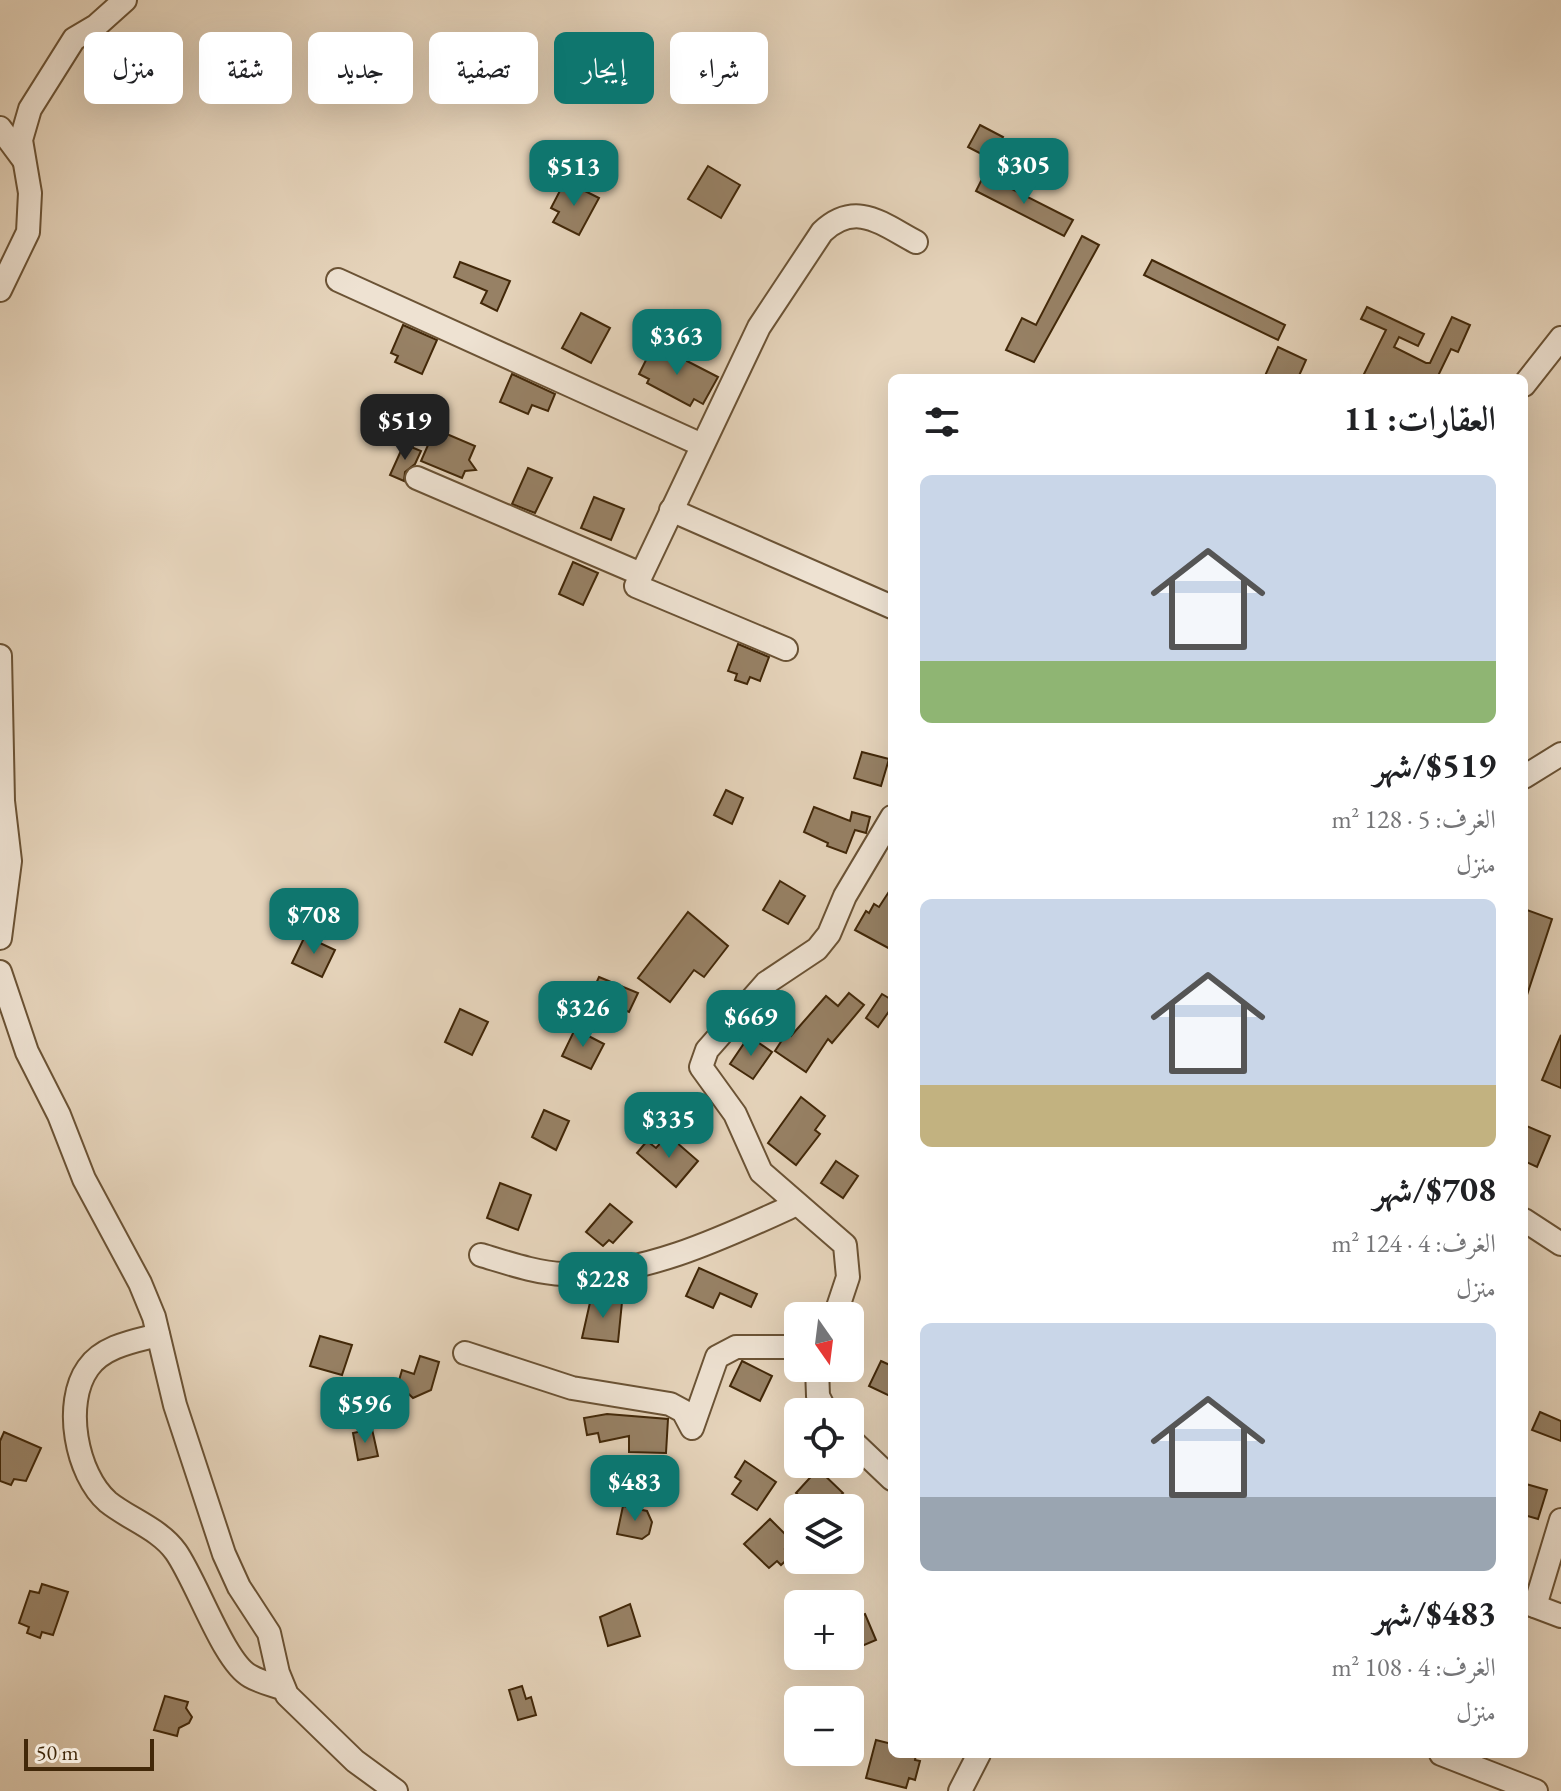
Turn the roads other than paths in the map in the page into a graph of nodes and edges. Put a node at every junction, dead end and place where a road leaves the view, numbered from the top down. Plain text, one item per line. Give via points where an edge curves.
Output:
1 (125, 0) edge
2 (0, 128) edge
3 (23, 160) junction
4 (916, 242) dead end
5 (338, 280) dead end
6 (0, 290) edge
7 (1561, 338) edge
8 (1528, 380) edge
9 (702, 445) junction
10 (417, 478) dead end
11 (671, 510) junction
12 (641, 574) junction
13 (888, 605) edge
14 (786, 649) dead end
15 (0, 656) edge
16 (1561, 754) edge
17 (1528, 775) edge
18 (888, 824) edge
19 (0, 938) edge
20 (0, 972) edge
21 (797, 1204) junction
22 (1528, 1223) edge
23 (1561, 1244) edge
24 (481, 1255) dead end
25 (840, 1302) edge
26 (158, 1335) junction
27 (784, 1347) edge
28 (465, 1353) dead end
29 (864, 1452) edge
30 (888, 1475) edge
31 (1561, 1520) edge
32 (1529, 1604) edge
33 (1561, 1616) edge
34 (284, 1689) junction
35 (977, 1758) edge
36 (1448, 1758) edge
37 (1491, 1783) edge
38 (396, 1791) edge
39 (960, 1791) edge
40 (1536, 1791) edge

1 - 3 street via 74,39 55,65 30,109 21,140
2 - 3 street
3 - 6 street via 30,193 28,232
4 - 9 street via 870,218 848,215 834,221 779,294
5 - 9 street
7 - 8 street
9 - 11 street
10 - 12 street
11 - 12 street
11 - 13 street
12 - 14 street via 636,586
15 - 19 street via 3,801 10,861
16 - 17 street
18 - 21 street via 817,949 766,983 703,1059 703,1074 735,1114 761,1172
20 - 26 street via 27,1052 84,1179 140,1283
21 - 24 street via 659,1259 596,1272 538,1271
21 - 25 street via 845,1245 848,1277
22 - 23 street
26 - 34 street via 224,1554 269,1633
26 - 34 street via 117,1346 89,1366 75,1396 75,1437 92,1480 107,1501 174,1549 229,1657 248,1675
27 - 28 street via 736,1347 717,1357 692,1428 683,1411 670,1404 572,1388
29 - 30 street
31 - 32 street
32 - 33 street
34 - 38 street via 333,1741
35 - 39 street
36 - 37 street
37 - 40 street

